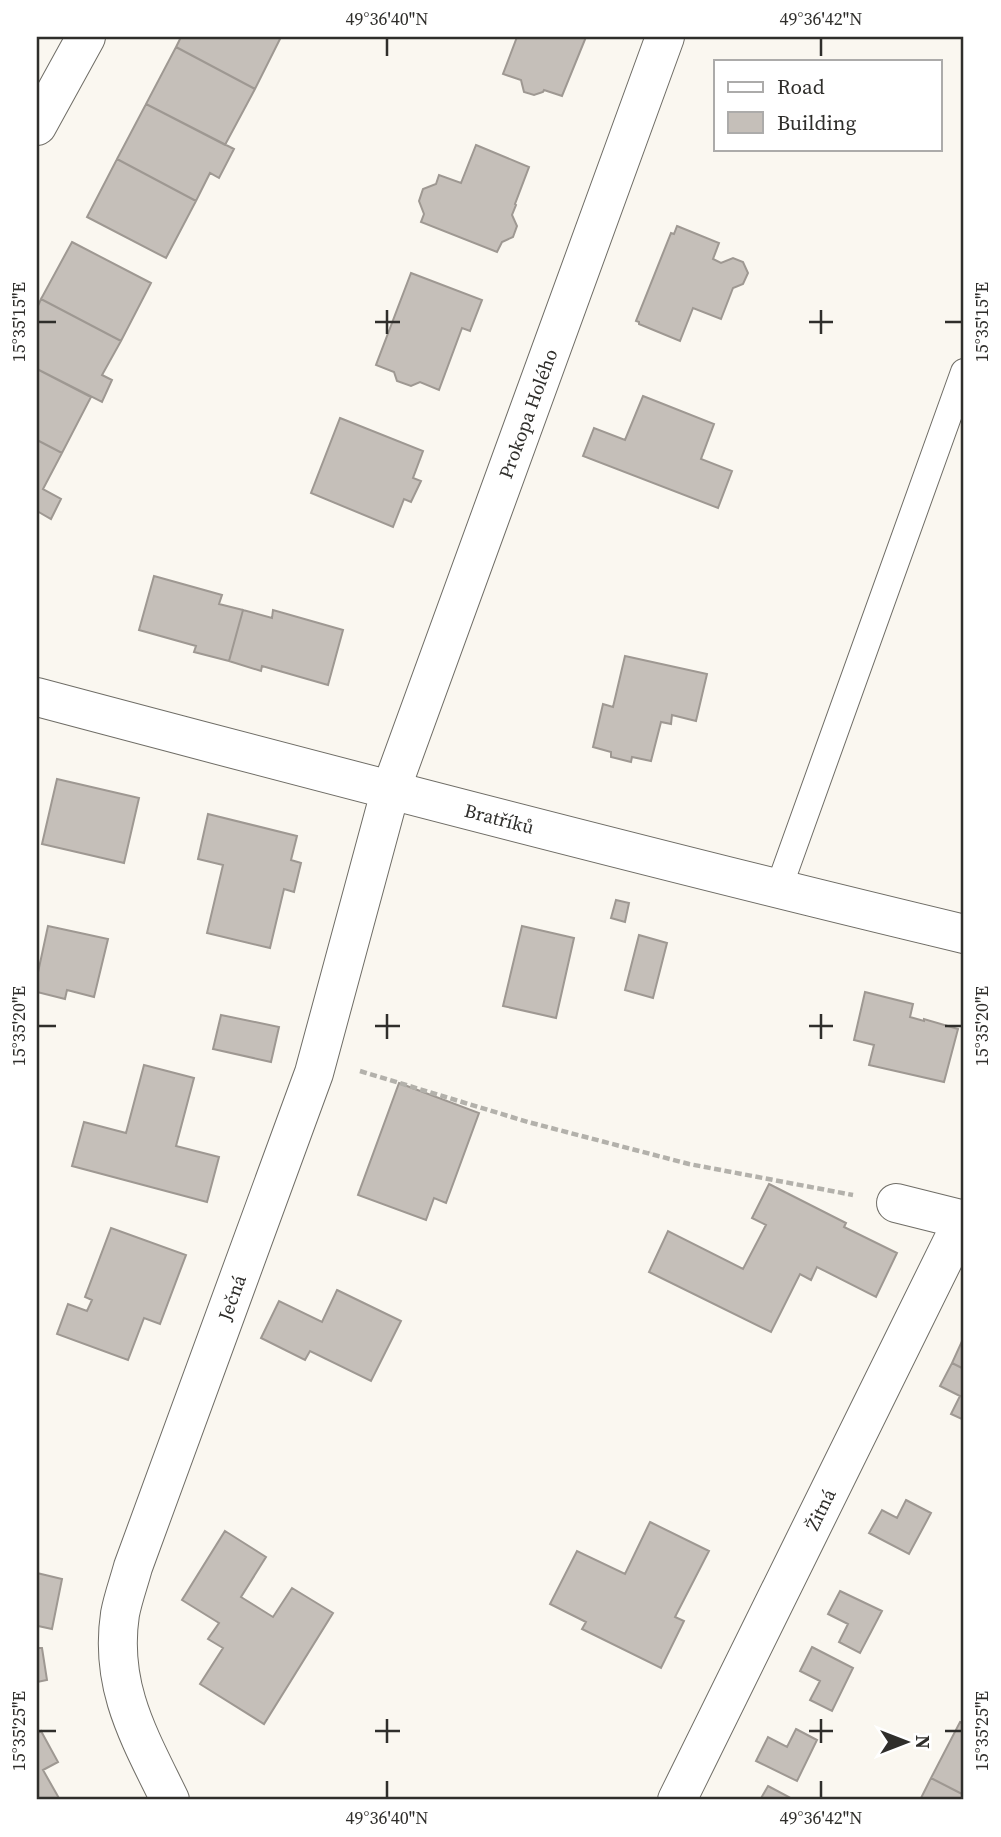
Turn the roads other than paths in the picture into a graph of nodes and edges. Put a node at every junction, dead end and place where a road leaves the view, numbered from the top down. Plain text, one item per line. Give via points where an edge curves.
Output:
1 (86, 37) edge
2 (665, 37) edge
3 (48, 79) edge
4 (37, 126) edge
5 (964, 372) edge
6 (37, 697) edge
7 (390, 792) junction
8 (778, 890) junction
9 (964, 934) edge
10 (895, 1203) road end
11 (964, 1220) edge
12 (170, 1800) edge
13 (677, 1800) edge

1 - 3 street
2 - 7 street, Prokopa Holého
3 - 4 street
5 - 8 lane
6 - 7 street, Bratříků
7 - 8 street, Bratříků
7 - 12 street, Ječná via 314,1073 133,1567 120,1615 118,1667 127,1708
8 - 9 street, Bratříků
10 - 11 street
11 - 13 street, Žitná

